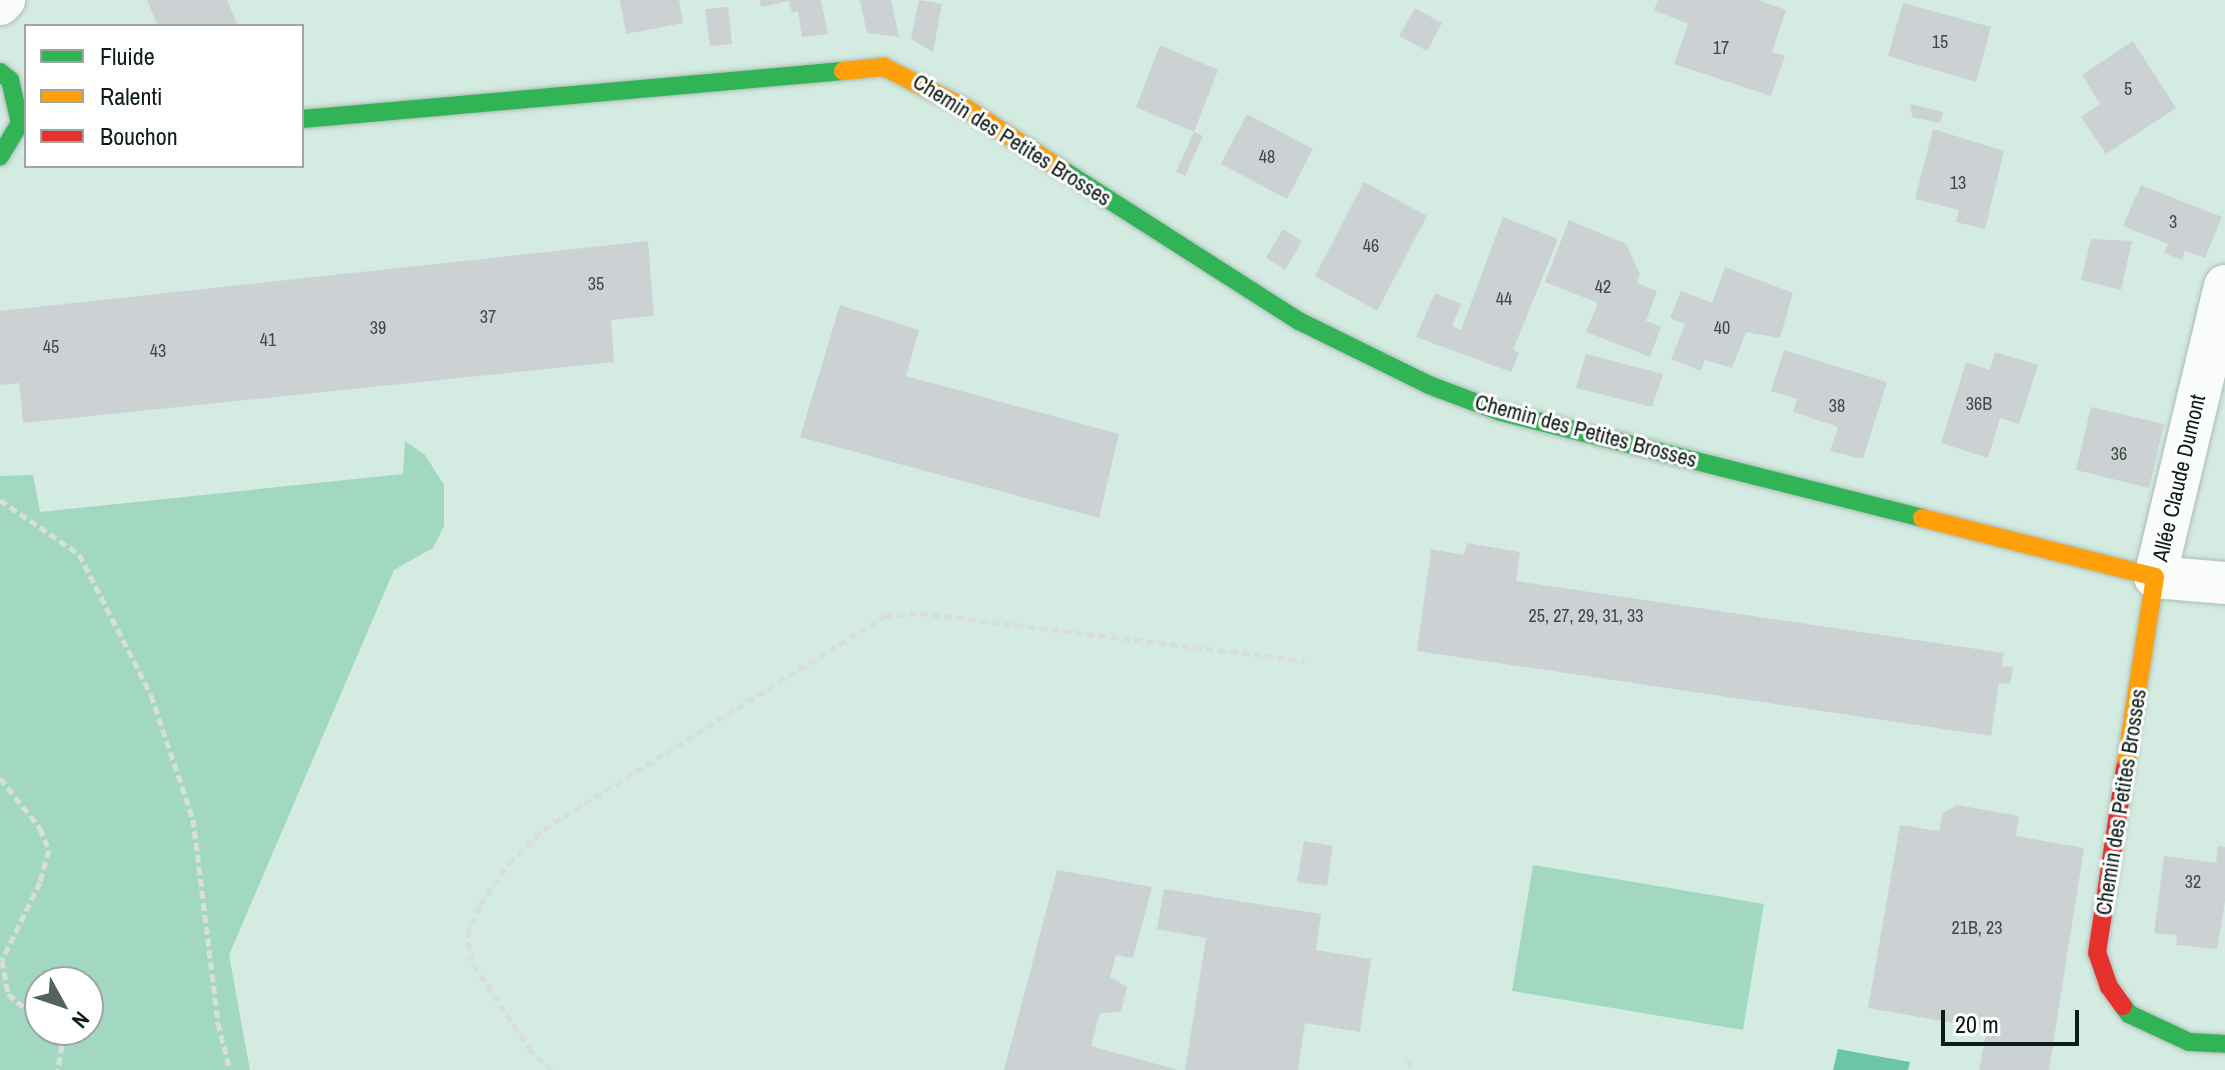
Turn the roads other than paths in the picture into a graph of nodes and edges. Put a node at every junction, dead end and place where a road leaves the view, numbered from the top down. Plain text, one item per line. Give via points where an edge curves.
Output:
1 (0, 72) edge
2 (304, 119) edge
3 (12, 146) edge
4 (2225, 286) edge
5 (2155, 577) junction
6 (2225, 583) edge
7 (2225, 1044) edge

1 - 3 street via 10,80 18,100 20,123
2 - 5 street, Chemin des Petites Brosses via 884,67 957,103 1299,321 1429,385 1501,412
4 - 5 street, Allée Claude Dumont
5 - 6 street
5 - 7 street, Chemin des Petites Brosses via 2097,953 2109,987 2129,1014 2189,1042

